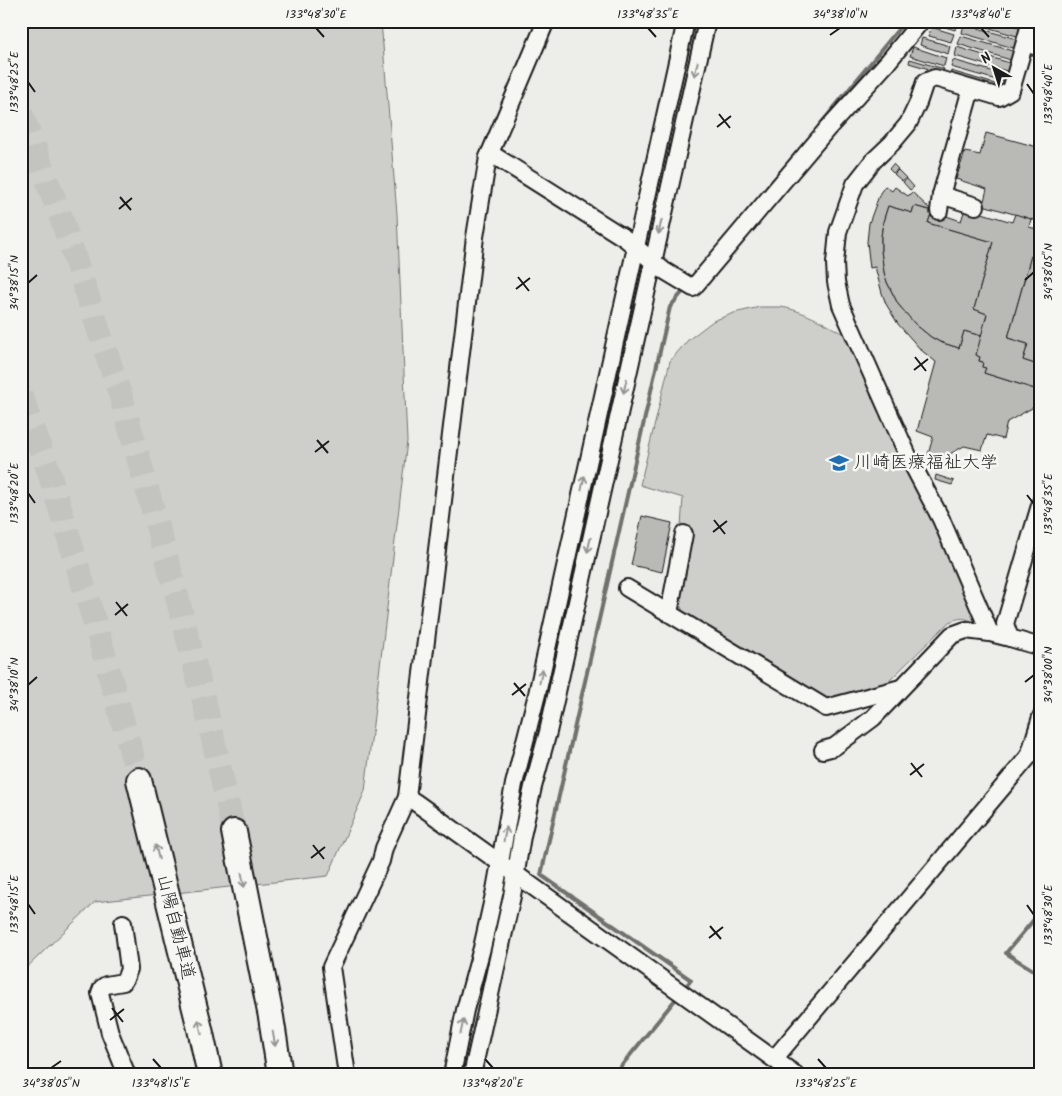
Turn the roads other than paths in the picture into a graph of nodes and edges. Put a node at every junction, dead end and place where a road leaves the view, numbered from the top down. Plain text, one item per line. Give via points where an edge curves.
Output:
1 (546, 21) edge
2 (686, 21) edge
3 (707, 21) edge
4 (921, 21) edge
5 (1031, 21) edge
6 (1025, 42) junction
7 (1041, 48) edge
8 (971, 89) junction
9 (490, 153) junction
10 (976, 206) dead end
11 (636, 248) junction
12 (652, 262) junction
13 (1041, 502) edge
14 (684, 534) dead end
15 (626, 588) dead end
16 (669, 614) junction
17 (990, 633) junction
18 (1010, 638) junction
19 (1041, 647) edge
20 (901, 688) junction
21 (1041, 717) edge
22 (823, 750) dead end
23 (139, 780) tunnel mouth
24 (408, 797) junction
25 (234, 832) tunnel mouth
26 (500, 863) junction
27 (516, 875) junction
28 (122, 923) dead end
29 (774, 1059) junction
30 (128, 1075) edge
31 (210, 1075) edge
32 (280, 1075) edge
33 (348, 1075) edge
34 (452, 1075) edge
35 (472, 1075) edge
36 (796, 1075) edge

1 - 9 street
2 - 11 street
3 -> 12 street
4 - 12 street via 693,288
5 - 6 street
6 - 7 street
6 - 8 street via 1011,90 999,97
8 - 10 street via 940,203
8 - 17 street via 935,78 925,82 908,124 855,184 838,232 835,263 841,305 941,519
9 - 11 street
9 - 24 street via 475,237
11 - 12 street
26 -> 11 street via 514,784
12 -> 27 street via 522,836
13 - 18 street via 1005,624
14 - 16 street
15 - 16 street
16 - 20 street via 826,708
17 - 18 street
17 - 20 street via 966,630 952,635
18 - 19 street
20 - 22 street via 873,718 834,747
21 - 29 street via 1029,756
31 -> 23 highway, 山陽自動車道
24 - 26 street
24 - 33 street via 331,967
25 -> 32 highway
26 - 27 street
34 -> 26 street
27 - 29 street
27 - 35 street
28 - 30 street via 129,969 123,982 106,985 100,993 110,1033
29 - 36 street

